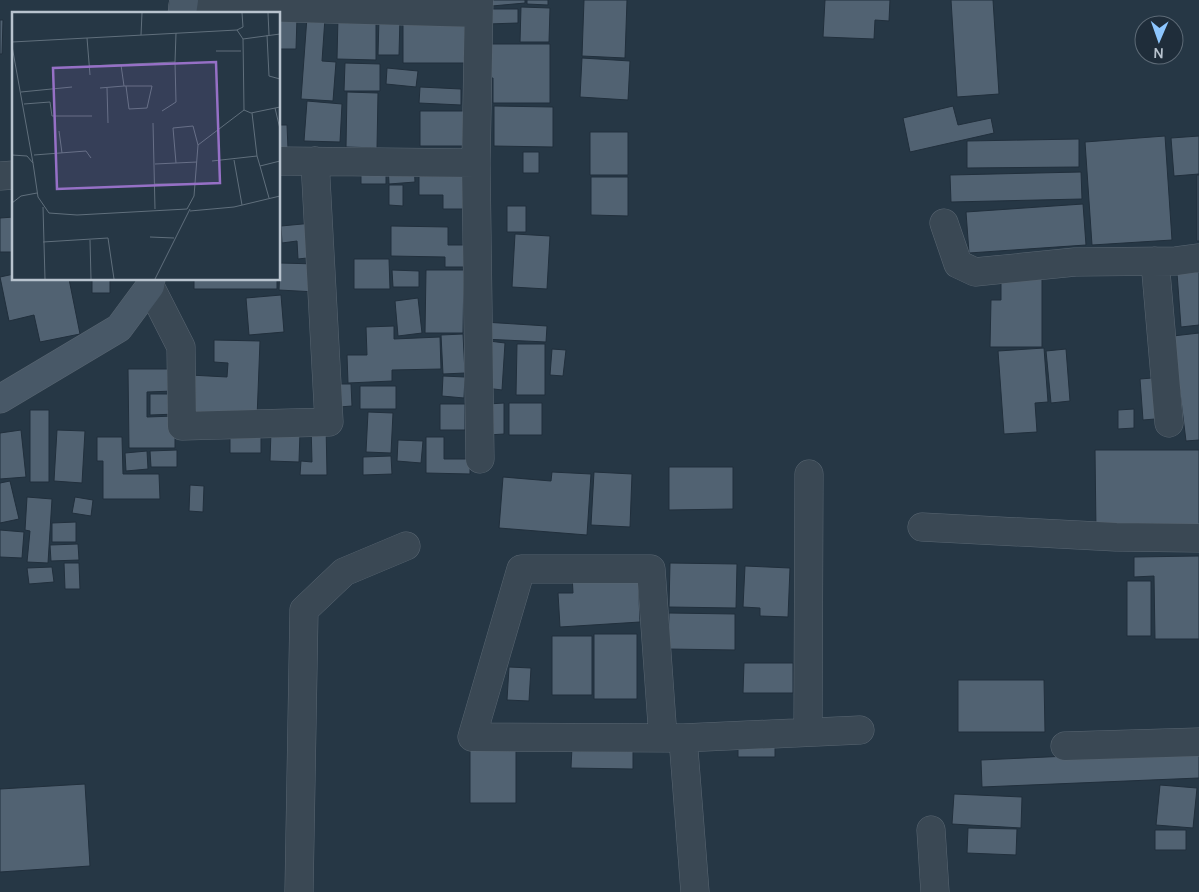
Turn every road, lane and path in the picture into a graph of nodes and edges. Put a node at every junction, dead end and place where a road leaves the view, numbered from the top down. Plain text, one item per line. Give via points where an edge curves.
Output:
1 (183, 6) edge
2 (478, 6) edge
3 (280, 161) edge
4 (315, 162) junction
5 (476, 163) junction
6 (944, 223) dead end
7 (1199, 258) edge
8 (1155, 261) junction
9 (150, 282) edge
10 (0, 399) edge
11 (1169, 424) dead end
12 (480, 459) dead end
13 (809, 474) dead end
14 (922, 527) dead end
15 (1199, 538) edge
16 (406, 546) dead end
17 (860, 730) dead end
18 (808, 732) junction
19 (673, 738) junction
20 (1199, 742) edge
21 (1065, 746) dead end
22 (931, 830) dead end
23 (299, 892) edge
24 (695, 892) edge
25 (935, 892) edge

1 - 2 street
2 - 5 street
3 - 4 street
4 - 5 street
4 - 9 street via 330,422 182,426 182,347
5 - 12 street
6 - 8 street via 958,264 975,272 1075,262
7 - 8 street
8 - 11 street
9 - 10 main road via 119,328
13 - 18 street
14 - 15 street
16 - 23 street via 344,572 304,610
17 - 18 street
18 - 19 street
19 - 19 street via 472,737 521,570 651,569
19 - 24 street
20 - 21 street
22 - 25 street

